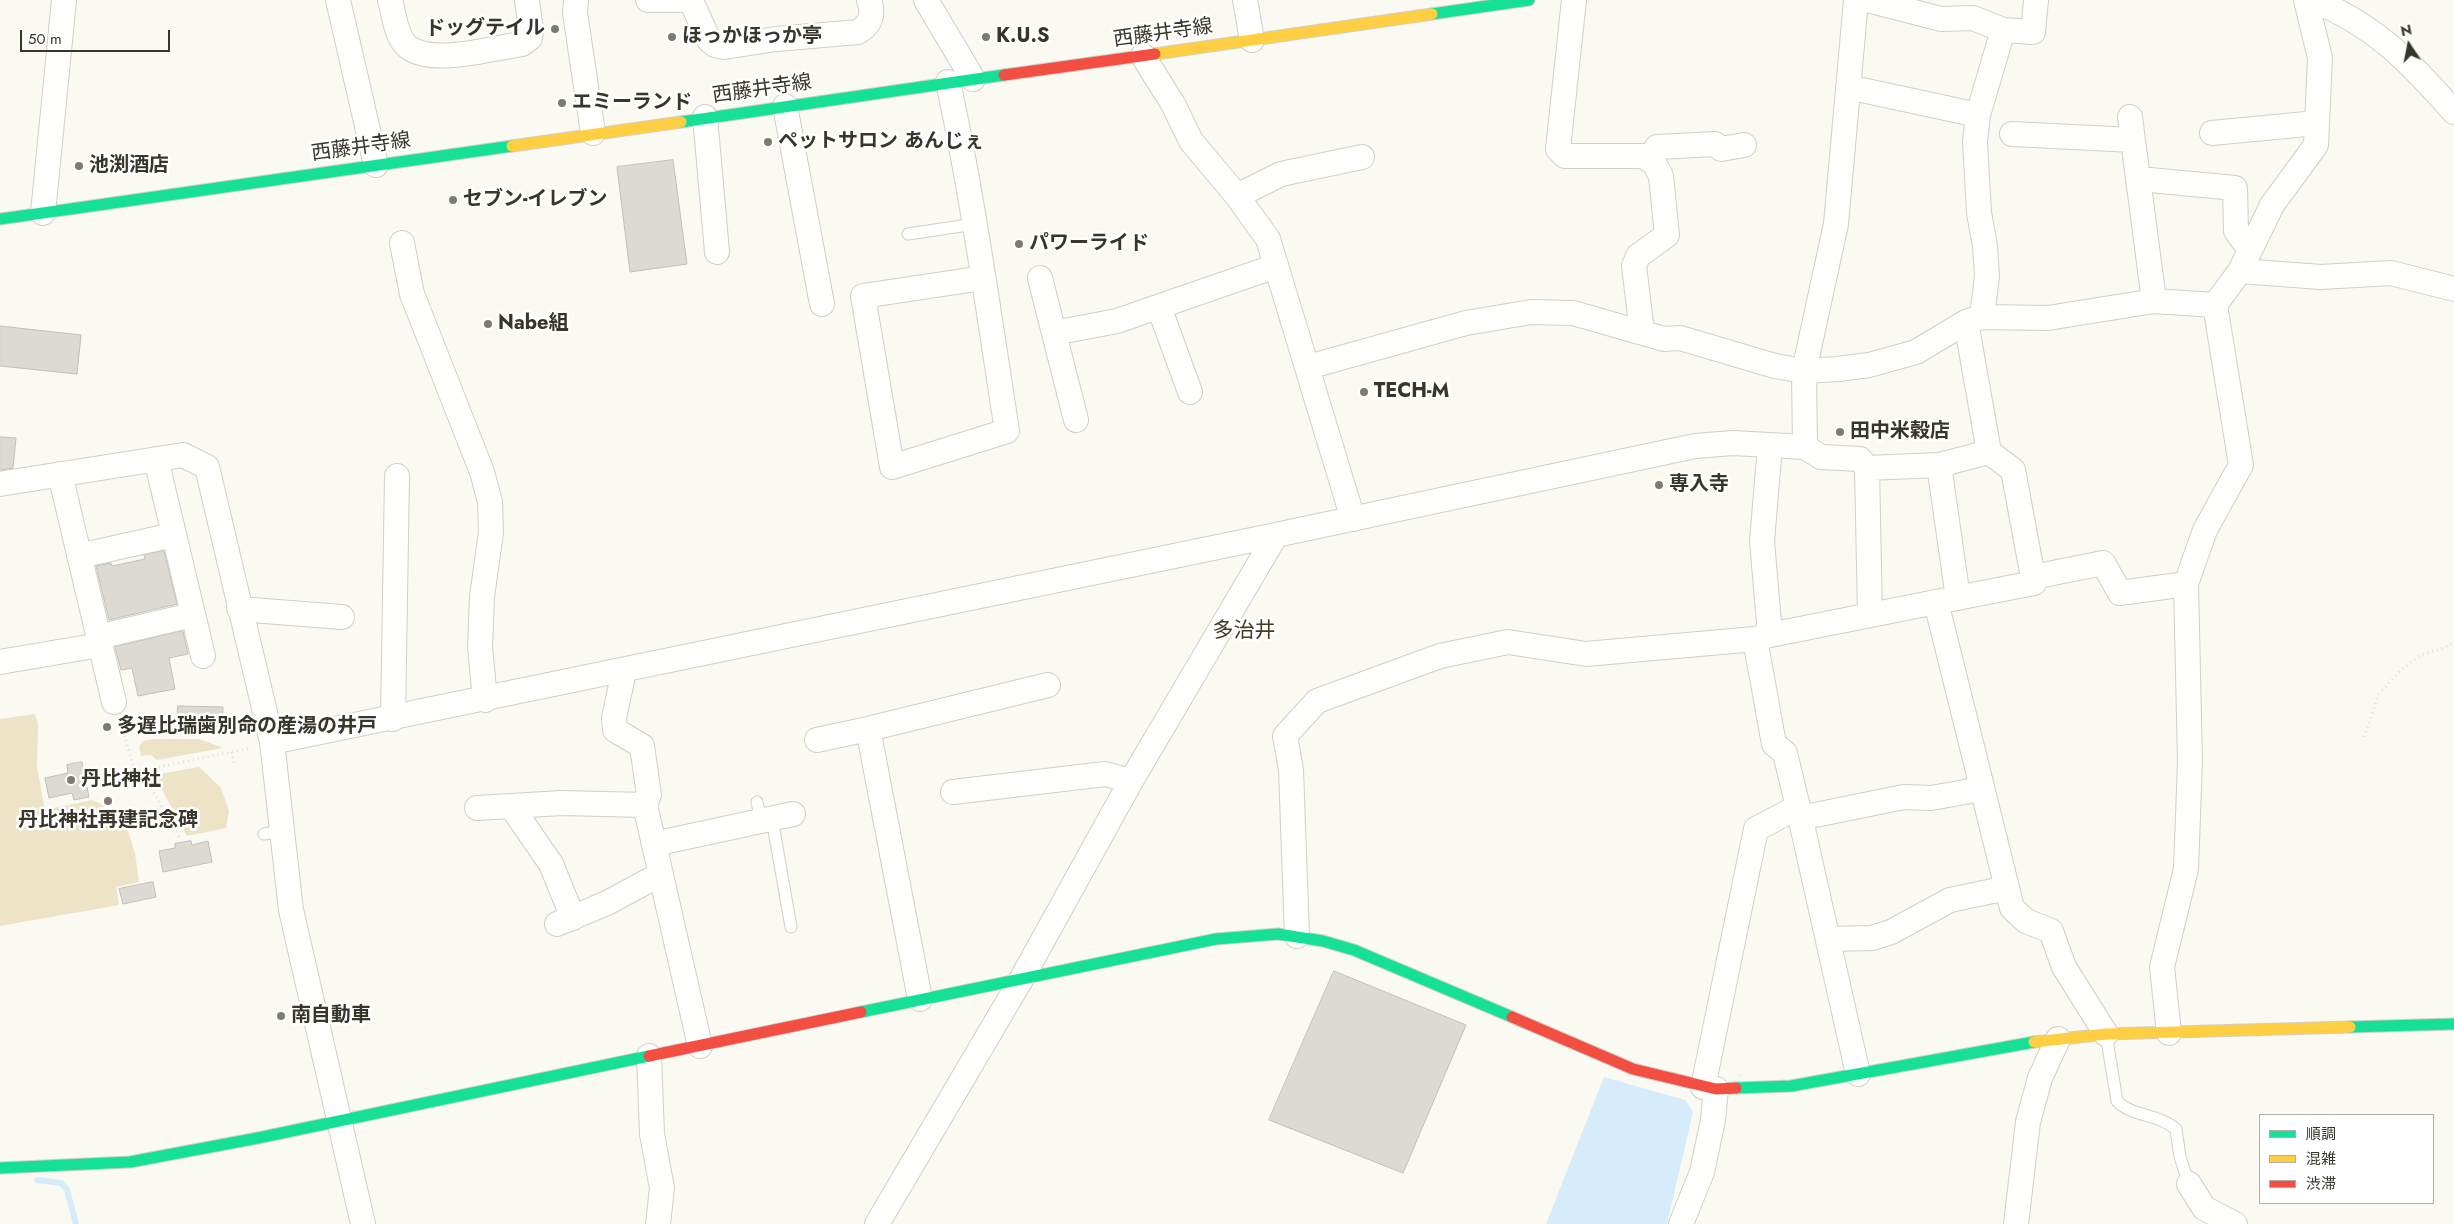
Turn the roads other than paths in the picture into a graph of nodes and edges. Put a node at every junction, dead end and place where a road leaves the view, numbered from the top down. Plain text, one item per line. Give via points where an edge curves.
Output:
1 (64, 0) edge
2 (338, 0) edge
3 (390, 0) edge
4 (527, 0) edge
5 (576, 0) edge
6 (648, 0) edge
7 (692, 0) edge
8 (869, 0) edge
9 (926, 0) edge
10 (1245, 0) edge
11 (1529, 0) edge
12 (1574, 0) edge
13 (1856, 0) edge
14 (1867, 0) edge
15 (2036, 0) edge
16 (2306, 0) edge
17 (2313, 0) edge
18 (2003, 30) junction
19 (1252, 40) junction
20 (1143, 56) junction
21 (973, 79) junction
22 (948, 82) junction
23 (1848, 86) junction
24 (785, 106) junction
25 (2454, 112) edge
26 (1978, 115) junction
27 (705, 117) junction
28 (2317, 123) junction
29 (593, 133) junction
30 (2212, 133) dead end
31 (2012, 134) dead end
32 (1744, 145) dead end
33 (1362, 157) dead end
34 (1649, 160) junction
35 (376, 165) junction
36 (2139, 179) junction
37 (1237, 196) junction
38 (44, 212) junction
39 (0, 219) edge
40 (975, 224) junction
41 (908, 234) dead end
42 (402, 243) dead end
43 (2250, 250) junction
44 (717, 252) dead end
45 (1276, 266) junction
46 (2240, 272) junction
47 (983, 278) junction
48 (1040, 278) dead end
49 (2454, 289) edge
50 (2154, 301) junction
51 (822, 304) dead end
52 (2216, 305) junction
53 (1159, 306) junction
54 (1974, 319) junction
55 (1642, 332) junction
56 (1054, 334) junction
57 (1308, 367) junction
58 (1804, 371) junction
59 (1190, 392) dead end
60 (1076, 420) dead end
61 (1770, 446) junction
62 (1805, 447) junction
63 (1989, 452) junction
64 (156, 459) junction
65 (1938, 465) junction
66 (1867, 468) junction
67 (60, 474) junction
68 (397, 476) dead end
69 (0, 484) edge
70 (1353, 519) junction
71 (174, 535) junction
72 (1276, 535) junction
73 (79, 556) junction
74 (2033, 576) junction
75 (2186, 584) junction
76 (1947, 600) junction
77 (240, 609) junction
78 (192, 615) junction
79 (1870, 615) junction
80 (342, 616) dead end
81 (1762, 637) junction
82 (99, 641) junction
83 (203, 656) dead end
84 (0, 662) edge
85 (624, 671) junction
86 (1048, 685) dead end
87 (485, 700) junction
88 (114, 702) road end
89 (393, 719) junction
90 (868, 729) junction
91 (817, 740) dead end
92 (272, 742) junction
93 (1131, 781) junction
94 (1982, 789) junction
95 (953, 792) dead end
96 (645, 805) junction
97 (511, 806) junction
98 (477, 808) dead end
99 (1799, 812) junction
100 (771, 814) joint
101 (654, 844) junction
102 (661, 874) junction
103 (2007, 888) junction
104 (791, 927) dead end
105 (1297, 936) junction
106 (1828, 939) junction
107 (1022, 978) junction
108 (920, 999) junction
109 (2451, 1024) edge
110 (2169, 1033) junction
111 (2106, 1034) junction
112 (2058, 1039) junction
113 (700, 1046) junction
114 (649, 1056) junction
115 (1858, 1074) junction
116 (1709, 1088) junction
117 (340, 1122) junction
118 (0, 1168) edge
119 (2189, 1184) joint
120 (363, 1224) edge
121 (658, 1224) edge
122 (877, 1224) edge
123 (1681, 1224) edge
124 (2016, 1224) edge
125 (2235, 1224) edge

1 - 38 street
2 - 35 street
3 - 4 street via 397,28 406,46 423,55 439,57 522,44 530,38 531,31
5 - 29 street via 575,12
6 - 7 street
7 - 8 street via 709,40 724,47 858,32 871,18
9 - 21 street
10 - 19 street
11 - 19 street, 西藤井寺線
12 - 34 street via 1558,149 1565,156 1643,156
13 - 23 street
14 - 18 street via 1941,19 1973,18
15 - 18 street via 2033,32
16 - 28 street via 2320,58
17 - 25 street via 2338,10 2381,37
18 - 26 street
19 - 20 street, 西藤井寺線
20 - 21 street, 西藤井寺線
20 - 37 street via 1173,104 1190,141
21 - 22 street, 西藤井寺線
22 - 24 street, 西藤井寺線
22 - 40 street
23 - 26 street
23 - 58 street via 1836,224
24 - 27 street, 西藤井寺線
24 - 51 street
26 - 54 street via 1975,142 1987,276
27 - 29 street, 西藤井寺線
27 - 44 street
28 - 30 street
28 - 43 street via 2316,146 2272,206
29 - 35 street, 西藤井寺線
31 - 36 street via 2132,128
32 - 34 street via 1722,149 1715,144 1656,147
33 - 37 street via 1281,174
34 - 55 street via 1661,176 1667,235 1638,256 1634,266
35 - 38 street, 西藤井寺線
36 - 43 street via 2235,188 2236,230
36 - 50 street
37 - 45 street via 1268,239
38 - 39 street, 西藤井寺線
40 - 41 lane
40 - 47 street
42 - 87 street via 412,294 482,472 490,502 491,532 482,598 480,647
43 - 46 street
45 - 53 street
45 - 57 street
46 - 49 street via 2321,277 2391,273
46 - 52 street
47 - 47 street via 863,296 892,467 1006,432
48 - 56 street
50 - 52 street
50 - 54 street via 2048,318
52 - 75 street via 2241,466 2204,530
53 - 56 street via 1117,321
53 - 59 street
54 - 58 street via 1916,352 1869,365
54 - 63 street
55 - 57 street via 1573,313 1531,312 1466,322
55 - 58 street via 1664,339 1680,338 1775,366
56 - 60 street
57 - 70 street
58 - 62 street
61 - 62 street
61 - 70 street via 1733,443 1695,446
61 - 81 street via 1762,541
62 - 66 street via 1821,457 1860,459
63 - 65 street
63 - 74 street via 2013,470
64 - 67 street
64 - 71 street
64 - 77 street via 183,455 207,467
65 - 66 street
65 - 76 street
66 - 79 street
67 - 69 street
67 - 73 street
68 - 89 street
70 - 72 street
71 - 73 street
71 - 78 street
72 - 85 street
72 - 93 street
73 - 82 street
74 - 75 street via 2103,563 2120,593
74 - 76 street via 2034,583
75 - 110 street via 2190,762 2186,868 2162,967
76 - 79 street
76 - 94 street
77 - 80 street
77 - 92 street
78 - 82 street
78 - 83 street
79 - 81 street
81 - 99 street via 1774,744 1785,753
81 - 105 street via 1586,654 1508,642 1440,656 1317,701 1285,736 1291,770
82 - 84 street
82 - 88 street
85 - 87 street
85 - 96 street via 614,718 615,730 642,746 648,795
86 - 90 street
87 - 89 street
89 - 92 street
90 - 91 street
90 - 108 street
92 - 117 street via 273,833
93 - 95 street via 1105,774
93 - 107 street
94 - 99 street via 1931,798 1904,797
94 - 103 street
96 - 97 street via 562,803
96 - 101 street
97 - 98 street
97 - 102 street via 551,864 565,921
99 - 106 street
99 - 116 street via 1756,829
100 - 101 street
100 - 104 lane
101 - 102 street
102 - 113 street
103 - 106 street via 1950,900 1891,932 1872,938
103 - 111 street via 2012,908 2026,921 2051,931 2064,967
105 - 107 street via 1249,935 1216,940
105 - 116 street via 1354,950 1633,1069
106 - 115 street
107 - 108 street
107 - 122 street
108 - 113 street
109 - 110 street
110 - 111 street
111 - 112 street
111 - 119 lane via 2117,1101 2124,1109 2165,1120 2176,1128 2180,1157
112 - 115 street
112 - 124 street via 2040,1078 2028,1122
113 - 114 street
114 - 117 street
114 - 121 street via 652,1134 662,1188
115 - 116 street via 1791,1086
116 - 123 street via 1713,1120 1702,1172
117 - 118 street via 130,1162
117 - 120 street
119 - 125 street via 2204,1208

